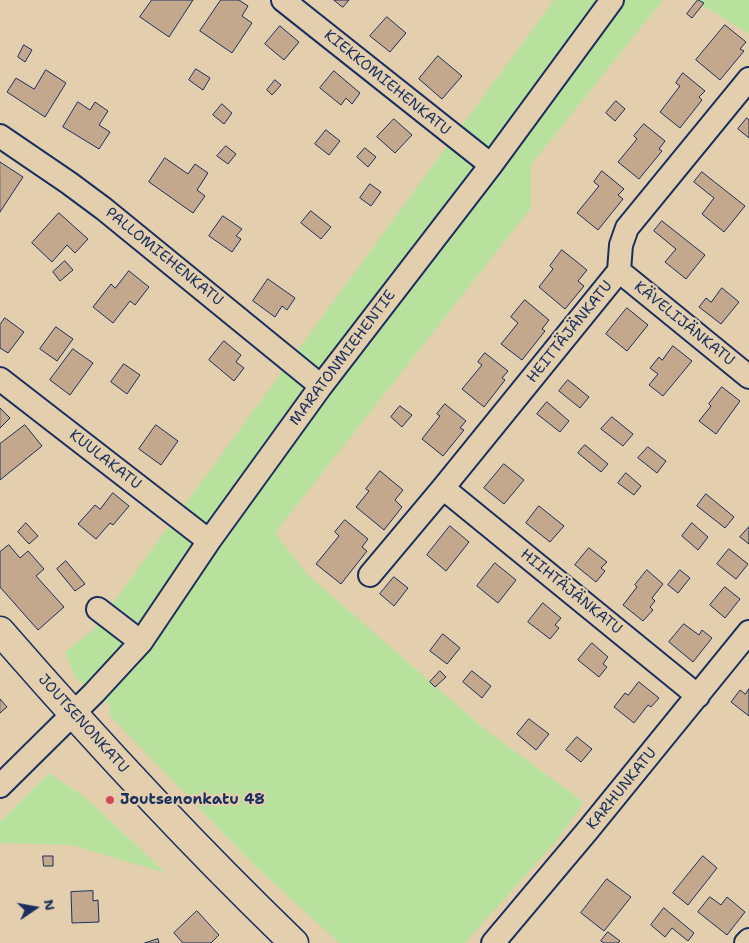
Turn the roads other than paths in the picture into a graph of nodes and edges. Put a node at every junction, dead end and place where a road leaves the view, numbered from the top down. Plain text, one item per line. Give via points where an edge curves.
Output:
1 (283, 0) edge
2 (612, 0) edge
3 (749, 79) edge
4 (0, 136) edge
5 (491, 165) junction
6 (619, 271) junction
7 (749, 377) edge
8 (0, 379) edge
9 (321, 386) junction
10 (443, 488) junction
11 (210, 541) junction
12 (370, 575) dead end
13 (98, 609) dead end
14 (0, 631) edge
15 (749, 632) edge
16 (141, 642) junction
17 (698, 696) junction
18 (73, 715) junction
19 (0, 786) edge
20 (749, 940) edge
21 (294, 943) edge
22 (493, 943) edge
23 (746, 943) edge

1 - 5 street, KIEKKOMIEHENKATU
2 - 5 street, MARATONMIEHENTIE
3 - 6 street, HEITTÄJÄNKATU via 627,228 621,245
4 - 9 street, PALLOMIEHENKATU via 104,209
5 - 9 street, MARATONMIEHENTIE
6 - 7 street, KÄVELIJÄNKATU
6 - 10 street, HEITTÄJÄNKATU
8 - 11 street, KUULAKATU
9 - 11 street, MARATONMIEHENTIE
10 - 12 street, HEITTÄJÄNKATU
10 - 17 street, HIIHTÄJÄNKATU
11 - 16 street, MARATONMIEHENTIE
13 - 16 street
14 - 18 main road, JOUTSENONKATU
15 - 17 street, KARHUNKATU
16 - 18 street, MARATONMIEHENTIE
17 - 22 street, KARHUNKATU
18 - 19 street, MARATONMIEHENTIE
18 - 21 main road, JOUTSENONKATU via 240,892
20 - 23 street

